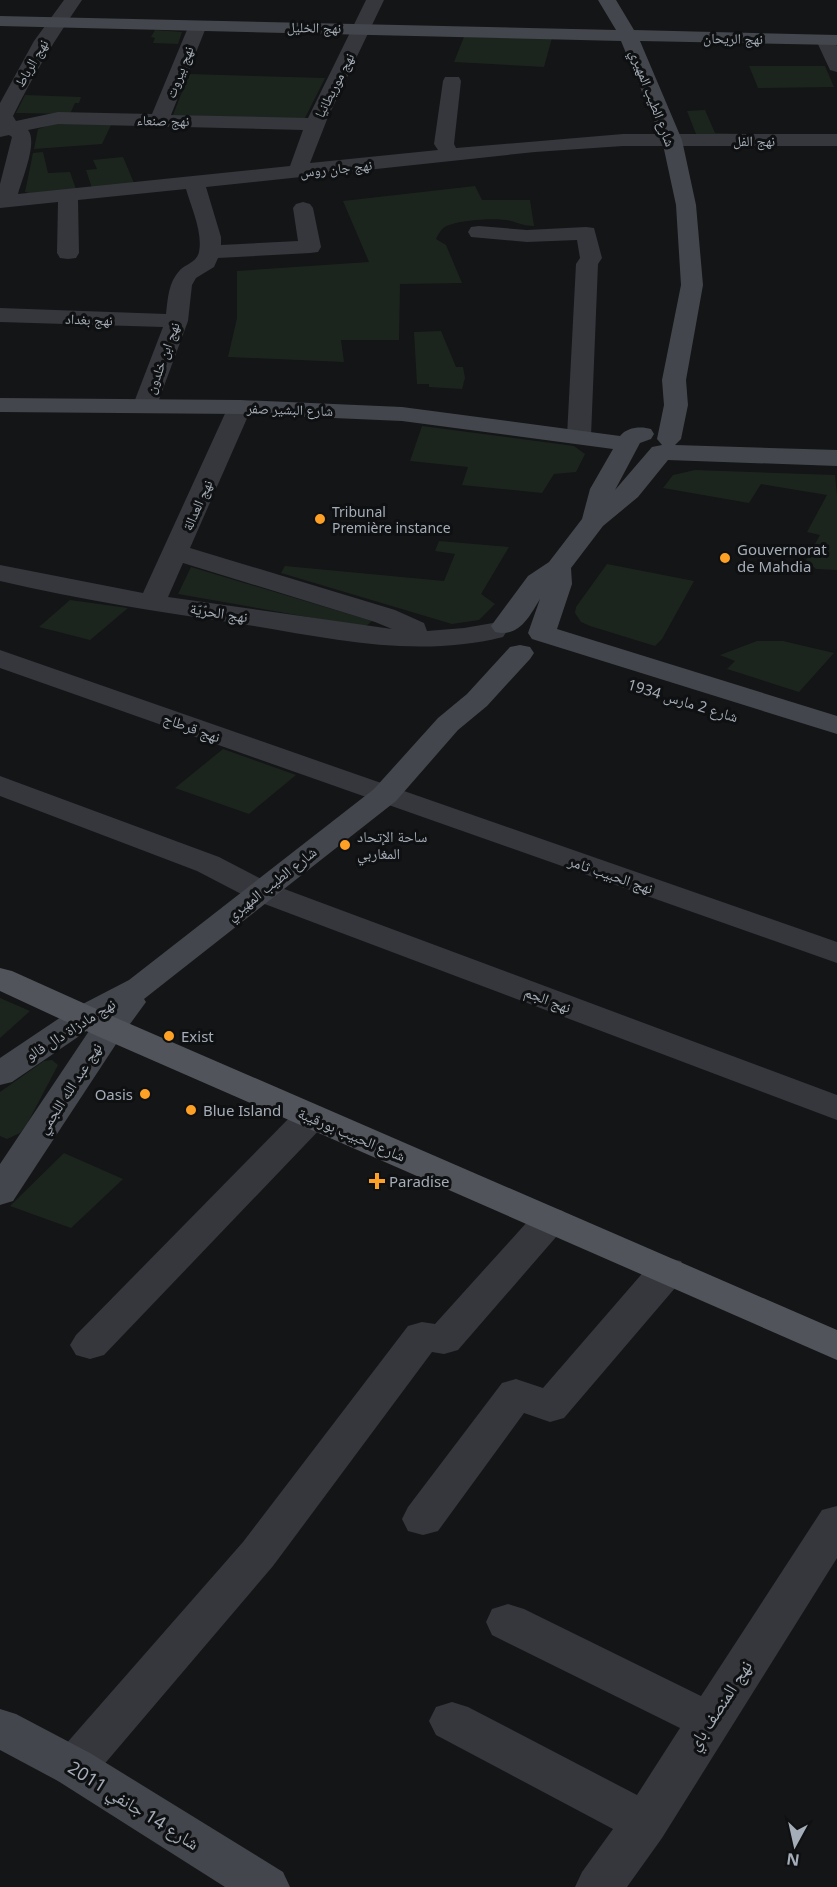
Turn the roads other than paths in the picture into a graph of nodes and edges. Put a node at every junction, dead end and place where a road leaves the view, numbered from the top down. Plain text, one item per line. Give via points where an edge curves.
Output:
1 (73, 0) edge
2 (375, 0) edge
3 (608, 0) edge
4 (0, 21) edge
5 (55, 22) junction
6 (198, 25) junction
7 (363, 28) junction
8 (628, 35) junction
9 (831, 40) edge
10 (837, 66) edge
11 (0, 77) edge
12 (22, 77) junction
13 (452, 81) dead end
14 (160, 119) junction
15 (315, 124) junction
16 (6, 129) edge
17 (672, 140) junction
18 (837, 140) edge
19 (451, 156) junction
20 (299, 172) junction
21 (194, 182) junction
22 (68, 196) junction
23 (3, 202) edge
24 (303, 208) dead end
25 (479, 232) dead end
26 (210, 252) junction
27 (68, 253) dead end
28 (0, 315) edge
29 (177, 321) junction
30 (674, 380) junction
31 (0, 405) edge
32 (145, 405) junction
33 (240, 407) junction
34 (579, 436) junction
35 (630, 440) junction
36 (666, 446) junction
37 (830, 458) edge
38 (594, 520) junction
39 (176, 552) junction
40 (558, 568) junction
41 (0, 573) edge
42 (152, 602) junction
43 (441, 640) junction
44 (511, 641) junction
45 (0, 658) edge
46 (746, 708) junction
47 (837, 724) edge
48 (837, 748) edge
49 (0, 785) edge
50 (385, 795) junction
51 (260, 891) junction
52 (837, 953) edge
53 (0, 978) edge
54 (141, 987) joint
55 (97, 1023) junction
56 (0, 1074) edge
57 (837, 1108) edge
58 (311, 1117) junction
59 (6, 1174) edge
60 (550, 1220) junction
61 (667, 1270) junction
62 (90, 1345) dead end
63 (837, 1346) edge
64 (423, 1519) dead end
65 (837, 1522) edge
66 (508, 1622) dead end
67 (452, 1721) dead end
68 (709, 1721) junction
69 (0, 1728) edge
70 (74, 1767) junction
71 (645, 1823) junction
72 (266, 1887) edge
73 (600, 1887) edge

1 - 5 street, نهج الرباط
2 - 7 street, نهج موريطانيا
3 - 8 street, شارع الطيب المهيري
4 - 5 street, نهج الخليل
5 - 6 street, نهج الخليل
5 - 12 street, نهج الرباط
6 - 7 street, نهج الخليل
6 - 14 street, نهج بيروت
7 - 8 street, نهج الخليل
7 - 15 street, نهج موريطانيا
8 - 9 street, نهج الريحان
8 - 17 street, شارع الطيب المهيري
9 - 10 street
11 - 12 street
12 - 16 street, نهج الرباط via 3,116
13 - 19 street via 444,144
14 - 15 street, نهج صنعاء
14 - 16 street, نهج صنعاء via 58,118
15 - 20 street, نهج موريطانيا via 298,164
16 - 23 street, نهج الرباط via 22,135 22,144
17 - 18 street, نهج الفل
17 - 19 street, نهج جان روس via 623,140
17 - 30 street, شارع الطيب المهيري via 686,205 692,285
19 - 20 street, نهج جان روس
20 - 21 street, نهج جان روس
21 - 22 street, نهج جان روس
21 - 26 street via 210,237
22 - 23 street, نهج جان روس
22 - 27 street
24 - 26 street via 310,247
25 - 34 street via 527,236 586,233 591,258 587,264
26 - 29 street, نهج ابن خلدون via 206,262 188,274 181,285
28 - 29 street, نهج بغداد
29 - 32 street, نهج ابن خلدون
30 - 35 street, شارع الطيب المهيري
30 - 36 street, شارع الطيب المهيري via 676,405
31 - 32 street, شارع البشير صفر
32 - 33 street, شارع البشير صفر
33 - 34 street, شارع البشير صفر via 402,414
33 - 39 street, نهج العدالة
34 - 35 street, شارع البشير صفر
35 - 36 street, شارع البشير صفر via 652,434
35 - 38 street, شارع الطيب المهيري via 603,489
36 - 37 street
36 - 38 street, شارع الطيب المهيري via 628,492
38 - 40 street, شارع الطيب المهيري
39 - 42 street, نهج العدالة
39 - 43 street via 386,616
40 - 44 street, شارع الطيب المهيري via 538,582 518,612
40 - 44 street, شارع الطيب المهيري via 560,579 543,622
41 - 42 street, نهج الحرّيّة via 58,588
42 - 43 street, نهج الحرّيّة via 366,635
43 - 44 street, نهج الحرّيّة
44 - 46 street, شارع 2 مارس 1934 via 625,670
44 - 50 street, شارع الطيب المهيري via 477,700 447,724
45 - 50 street, نهج قرطاج
46 - 47 street, شارع 2 مارس 1934
46 - 48 street, شارع 2 مارس 1934
49 - 51 street, نهج الجم via 208,864
50 - 51 street, شارع الطيب المهيري
50 - 52 street, نهج الحبيب ثامر
51 - 54 street, شارع الطيب المهيري
51 - 57 street, نهج الجم
53 - 55 main road, شارع الحبيب بورقيبة
54 - 55 street, نهج عبد الله اللجمي
55 - 56 street, نهج مادزاة دال فالو
55 - 58 main road, شارع الحبيب بورقيبة
55 - 59 street, نهج عبد الله اللجمي
58 - 60 main road, شارع الحبيب بورقيبة
58 - 62 street
60 - 61 main road, شارع الحبيب بورقيبة
60 - 70 street via 444,1340 422,1336 258,1554
61 - 63 main road, شارع الحبيب بورقيبة
61 - 64 street via 550,1407 516,1394
65 - 68 street, نهج المنصف باي
66 - 68 street
67 - 71 street
68 - 71 street, نهج المنصف باي
69 - 70 street, شارع 14 جانفي 2011
70 - 72 street, شارع 14 جانفي 2011
71 - 73 street, نهج المنصف باي

